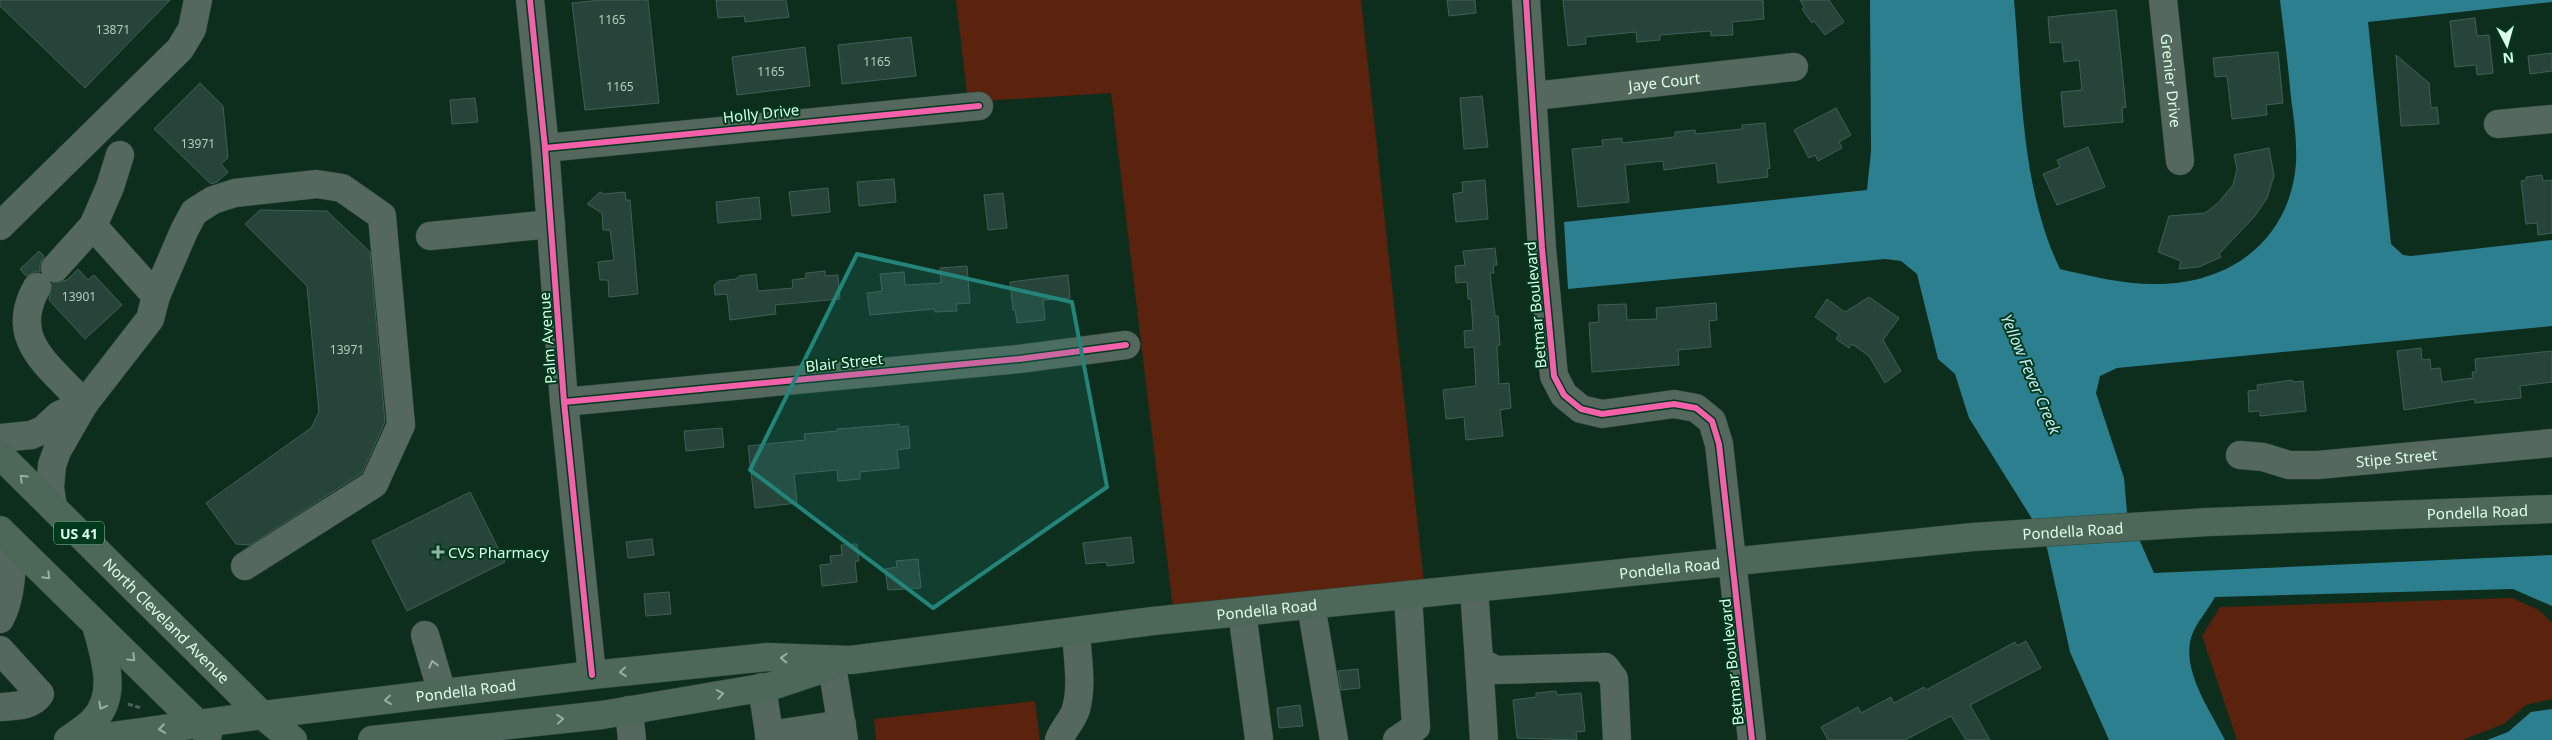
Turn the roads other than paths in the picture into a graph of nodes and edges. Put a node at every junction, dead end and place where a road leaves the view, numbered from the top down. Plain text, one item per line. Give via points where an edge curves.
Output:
1 (198, 0) edge
2 (530, 0) edge
3 (1526, 0) edge
4 (2163, 0) edge
5 (1794, 67) dead end
6 (1534, 96) junction
7 (979, 106) dead end
8 (2552, 119) edge
9 (2498, 124) dead end
10 (545, 148) junction
11 (120, 155) dead end
12 (2180, 161) dead end
13 (551, 224) junction
14 (0, 226) edge
15 (93, 226) junction
16 (430, 236) dead end
17 (55, 268) dead end
18 (37, 287) dead end
19 (156, 296) junction
20 (1126, 345) dead end
21 (564, 402) junction
22 (84, 404) junction
23 (0, 438) edge
24 (2552, 443) edge
25 (0, 455) edge
26 (2240, 455) dead end
27 (53, 507) junction
28 (2552, 509) edge
29 (6, 536) edge
30 (1732, 563) junction
31 (245, 566) dead end
32 (1474, 589) junction
33 (1408, 596) junction
34 (1311, 605) junction
35 (1242, 612) junction
36 (0, 619) edge
37 (96, 625) junction
38 (1076, 631) junction
39 (425, 635) dead end
40 (0, 650) edge
41 (1479, 661) junction
42 (841, 663) junction
43 (592, 675) junction
44 (762, 687) junction
45 (442, 693) junction
46 (0, 707) edge
47 (628, 710) junction
48 (262, 715) junction
49 (522, 724) junction
50 (206, 732) edge
51 (843, 732) edge
52 (769, 737) edge
53 (1258, 738) dead end
54 (68, 740) edge
55 (84, 740) edge
56 (292, 740) edge
57 (372, 740) edge
58 (480, 740) edge
59 (632, 740) edge
60 (1059, 740) edge
61 (1334, 740) edge
62 (1397, 740) edge
63 (1484, 740) edge
64 (1617, 740) edge
65 (1752, 740) edge

1 - 14 street via 192,29 180,49
2 - 10 street, Palm Avenue
3 - 6 street, Betmar Boulevard
4 - 12 street, Grenier Drive
5 - 6 street, Jaye Court
6 - 30 street, Betmar Boulevard via 1542,248 1554,376 1564,395 1581,409 1602,414 1674,404 1696,408 1712,421 1719,444
7 - 10 street, Holly Drive
8 - 9 street
10 - 13 street, Palm Avenue
11 - 15 street
13 - 16 street
13 - 21 street, Palm Avenue
15 - 17 street
15 - 19 street
18 - 22 street via 28,302 26,317 31,344 41,360
19 - 22 street via 150,319
19 - 31 street via 194,212 213,200 235,193 317,184 342,188 382,216 401,425 374,484
20 - 21 street, Blair Street via 1019,359
21 - 43 street, Palm Avenue
22 - 23 street via 59,415 31,435
22 - 27 street via 52,465 50,488
24 - 26 street, Stipe Street via 2318,465 2289,465 2263,457
27 -> 25 main road, North Cleveland Avenue / US 41
27 - 48 main road, North Cleveland Avenue / US 41
28 - 30 main road, Pondella Road via 2208,522 1973,537
29 - 36 street via 12,562 6,608
29 -> 37 main road
30 - 32 main road, Pondella Road
30 - 65 street, Betmar Boulevard
32 - 33 main road, Pondella Road
32 - 41 street
33 - 34 main road, Pondella Road
33 - 62 street via 1416,727
34 - 35 main road, Pondella Road
34 - 61 street
35 - 38 main road, Pondella Road
35 - 53 street
37 -> 50 main road
37 -> 54 main road via 108,672 106,697 94,720
38 - 42 main road, Pondella Road
38 - 60 street via 1076,711
45 -> 39 street
40 - 46 street via 40,694 27,704
41 - 63 street
41 - 64 street via 1496,670 1605,667 1614,679
42 -> 43 main road, Pondella Road via 768,657
42 - 44 main road, Pondella Road
42 - 51 street
43 - 45 main road, Pondella Road
47 -> 44 main road, Pondella Road
44 - 52 street
45 -> 48 main road, Pondella Road
49 -> 47 main road, Pondella Road
47 - 59 street
48 - 50 main road, Pondella Road
48 - 56 main road, North Cleveland Avenue / US 41
49 - 57 main road, Pondella Road
49 - 58 main road
50 -> 55 main road, Pondella Road
51 - 52 street

